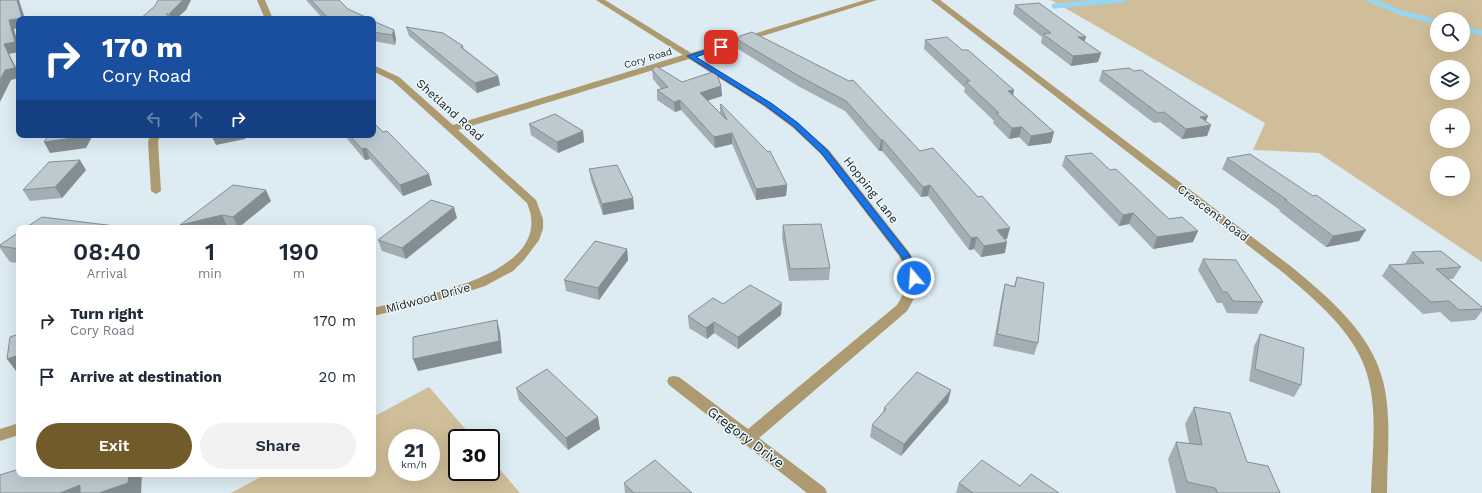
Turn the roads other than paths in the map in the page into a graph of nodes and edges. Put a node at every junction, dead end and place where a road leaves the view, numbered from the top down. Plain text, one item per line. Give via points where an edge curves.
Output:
1 (261, 0) edge
2 (600, 0) edge
3 (873, 0) edge
4 (935, 0) edge
5 (268, 16) edge
6 (691, 56) junction
7 (376, 69) edge
8 (451, 129) junction
9 (154, 138) edge
10 (505, 178) joint
11 (156, 191) dead end
12 (376, 311) edge
13 (674, 381) dead end
14 (16, 430) edge
15 (0, 435) edge
16 (748, 438) junction
17 (819, 493) edge
18 (1379, 493) edge

1 - 5 street
2 - 6 street, Hopping Lane
3 - 6 street, Cory Road
4 - 18 street, Crescent Road via 1289,271 1321,298 1346,325 1363,349 1372,368 1376,386
6 - 8 street, Cory Road
6 - 16 street, Hopping Lane via 768,105 825,152 905,255 914,278 910,295 902,308
7 - 8 street, Shetland Road via 396,78
8 - 10 street, Shetland Road
9 - 11 street
10 - 12 street, Midwood Drive via 532,202 537,212 538,226 525,253 509,268 485,282
13 - 16 street, Gregory Drive
14 - 15 street
16 - 17 street, Gregory Drive

